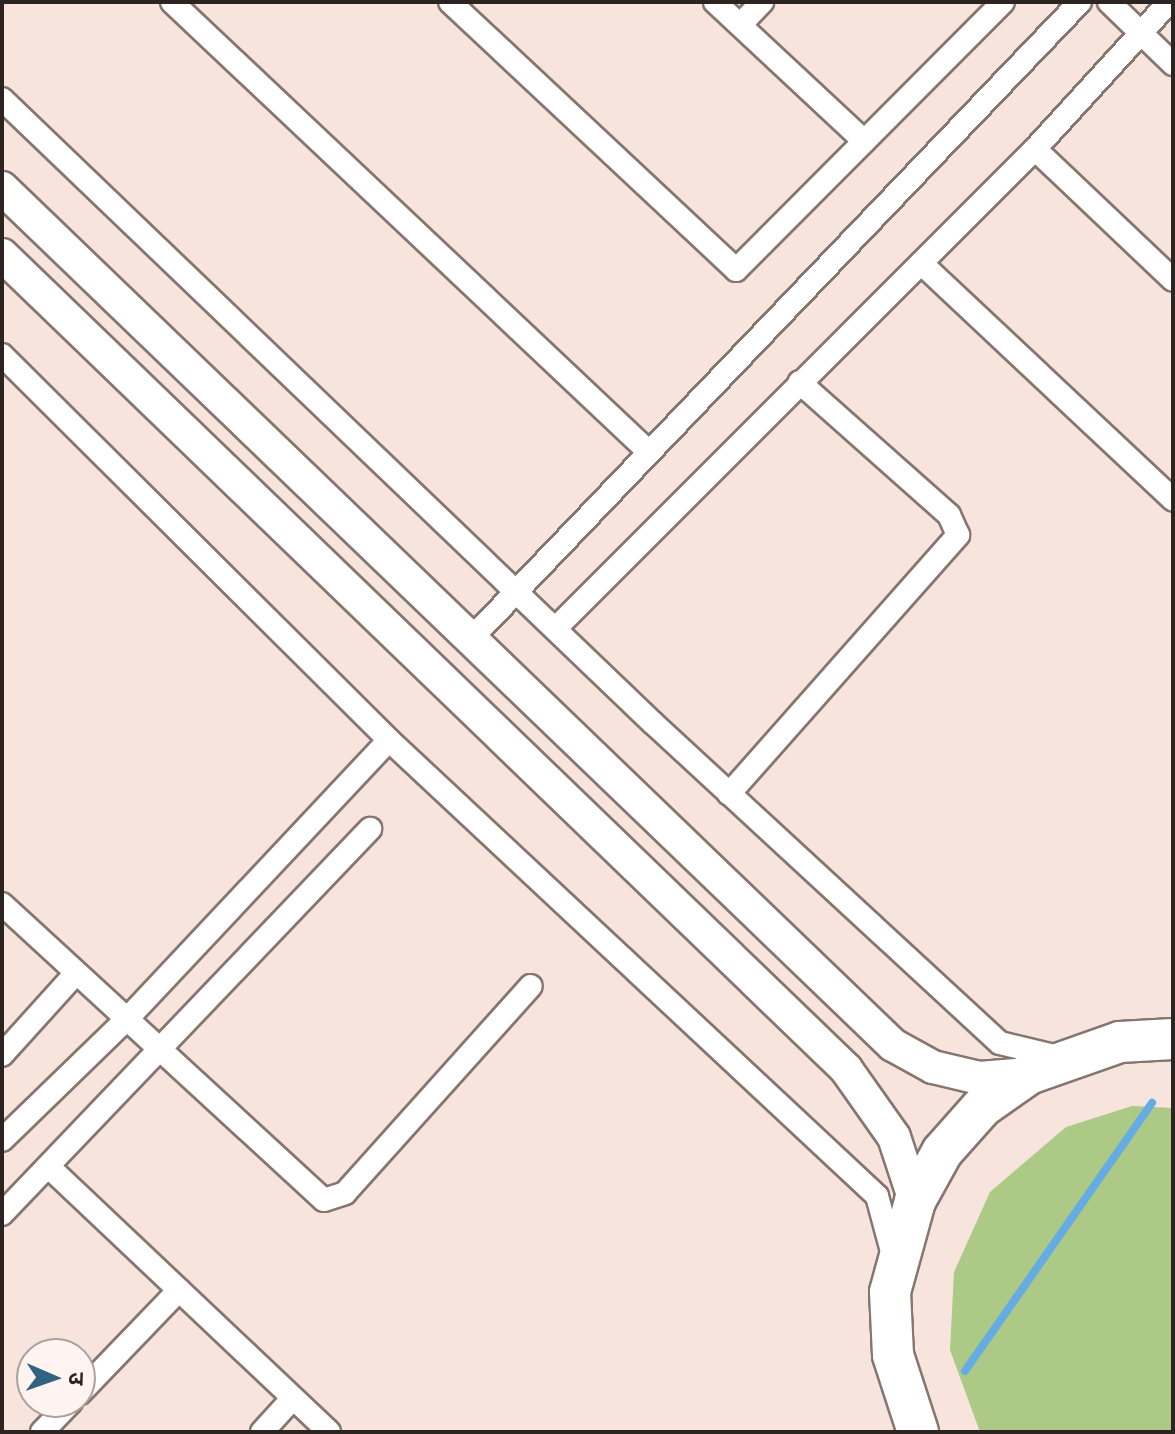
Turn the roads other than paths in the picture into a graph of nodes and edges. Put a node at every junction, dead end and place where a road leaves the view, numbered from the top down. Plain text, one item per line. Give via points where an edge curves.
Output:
1 (172, 2) edge
2 (450, 2) edge
3 (715, 2) edge
4 (762, 2) edge
5 (1003, 2) edge
6 (1080, 2) edge
7 (1109, 2) edge
8 (1169, 2) edge
9 (740, 25) junction
10 (1141, 33) junction
11 (1173, 64) edge
12 (2, 99) edge
13 (864, 141) junction
14 (1035, 149) junction
15 (2, 188) edge
16 (2, 255) edge
17 (921, 263) junction
18 (1173, 280) edge
19 (2, 355) edge
20 (799, 382) junction
21 (649, 452) junction
22 (1173, 500) edge
23 (516, 592) junction
24 (555, 629) junction
25 (471, 639) junction
26 (389, 740) junction
27 (729, 794) junction
28 (370, 829) dead end
29 (2, 904) edge
30 (76, 973) junction
31 (531, 986) dead end
32 (128, 1018) junction
33 (1173, 1039) edge
34 (162, 1054) junction
35 (2, 1055) edge
36 (1046, 1066) junction
37 (2, 1140) edge
38 (50, 1168) junction
39 (915, 1201) junction
40 (2, 1214) edge
41 (895, 1264) junction
42 (179, 1290) junction
43 (96, 1376) edge
44 (293, 1398) junction
45 (262, 1432) edge
46 (329, 1432) edge
47 (918, 1432) edge

1 - 21 street
2 - 13 street via 736,270
3 - 9 street
4 - 9 street
5 - 13 street
6 - 21 street
7 - 10 street
8 - 10 street
9 - 13 street
10 - 11 street
10 - 14 street
12 - 23 street
14 - 17 street
14 - 18 street
15 - 25 street
16 - 39 street via 846,1069 894,1137
17 - 20 street
17 - 22 street
19 - 26 street
20 - 24 street
20 - 27 street via 949,515 958,535
21 - 23 street
23 - 24 street
23 - 25 street
24 - 27 street
25 - 36 street via 893,1045 933,1067 979,1078
26 - 32 street
26 - 41 street via 877,1196
27 - 36 street via 1000,1043
28 - 34 street
29 - 30 street
30 - 32 street
30 - 35 street
31 - 34 street via 335,1200 314,1194
32 - 34 street
32 - 37 street
33 - 36 highway via 1120,1042
34 - 38 street
36 - 39 highway via 982,1107 942,1152
38 - 40 street
38 - 42 street
39 - 41 highway
41 - 47 highway via 893,1355
42 - 43 street
42 - 44 street
44 - 45 street
44 - 46 street

